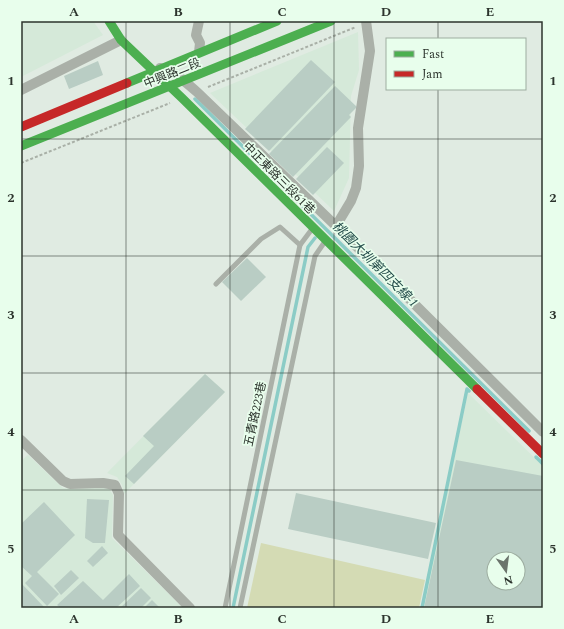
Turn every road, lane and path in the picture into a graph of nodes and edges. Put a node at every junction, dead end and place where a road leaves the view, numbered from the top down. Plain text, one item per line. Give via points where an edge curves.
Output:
1 (108, 21) edge
2 (199, 21) edge
3 (277, 21) edge
4 (331, 21) edge
5 (366, 22) edge
6 (121, 40) junction
7 (199, 52) junction
8 (154, 69) junction
9 (184, 81) junction
10 (170, 86) junction
11 (208, 87) dead end
12 (21, 90) edge
13 (173, 102) dead end
14 (21, 127) edge
15 (21, 146) edge
16 (21, 163) edge
17 (336, 226) junction
18 (313, 228) junction
19 (326, 240) junction
20 (300, 245) junction
21 (216, 284) dead end
22 (543, 432) edge
23 (21, 440) edge
24 (543, 454) edge
25 (190, 608) edge
26 (225, 608) edge
27 (240, 608) edge

1 - 6 street, 中正東路三段61巷
2 - 7 street via 196,35 200,43
3 - 7 street, 中興路二段
4 - 9 street, 中興路二段
5 - 11 path
5 - 17 street via 370,51 358,128 359,166 356,188
6 - 8 street, 中正東路三段61巷
6 - 12 street
7 - 8 street, 中興路二段
8 - 9 street via 170,71
8 - 10 street, 中正東路三段61巷
8 - 14 street, 中興路二段
9 - 10 street, 中興路二段
9 - 17 street
10 - 15 street, 中興路二段
10 - 18 street, 中正東路三段61巷
13 - 16 path
17 - 22 street
18 - 19 street, 中正東路三段61巷
18 - 20 lane, 五青路223巷
19 - 24 street, 中正東路三段61巷
19 - 27 lane via 315,256
20 - 21 lane via 280,227 261,239
20 - 26 lane, 五青路223巷
23 - 25 street via 63,481 70,484 104,482 115,485 119,494 118,535

